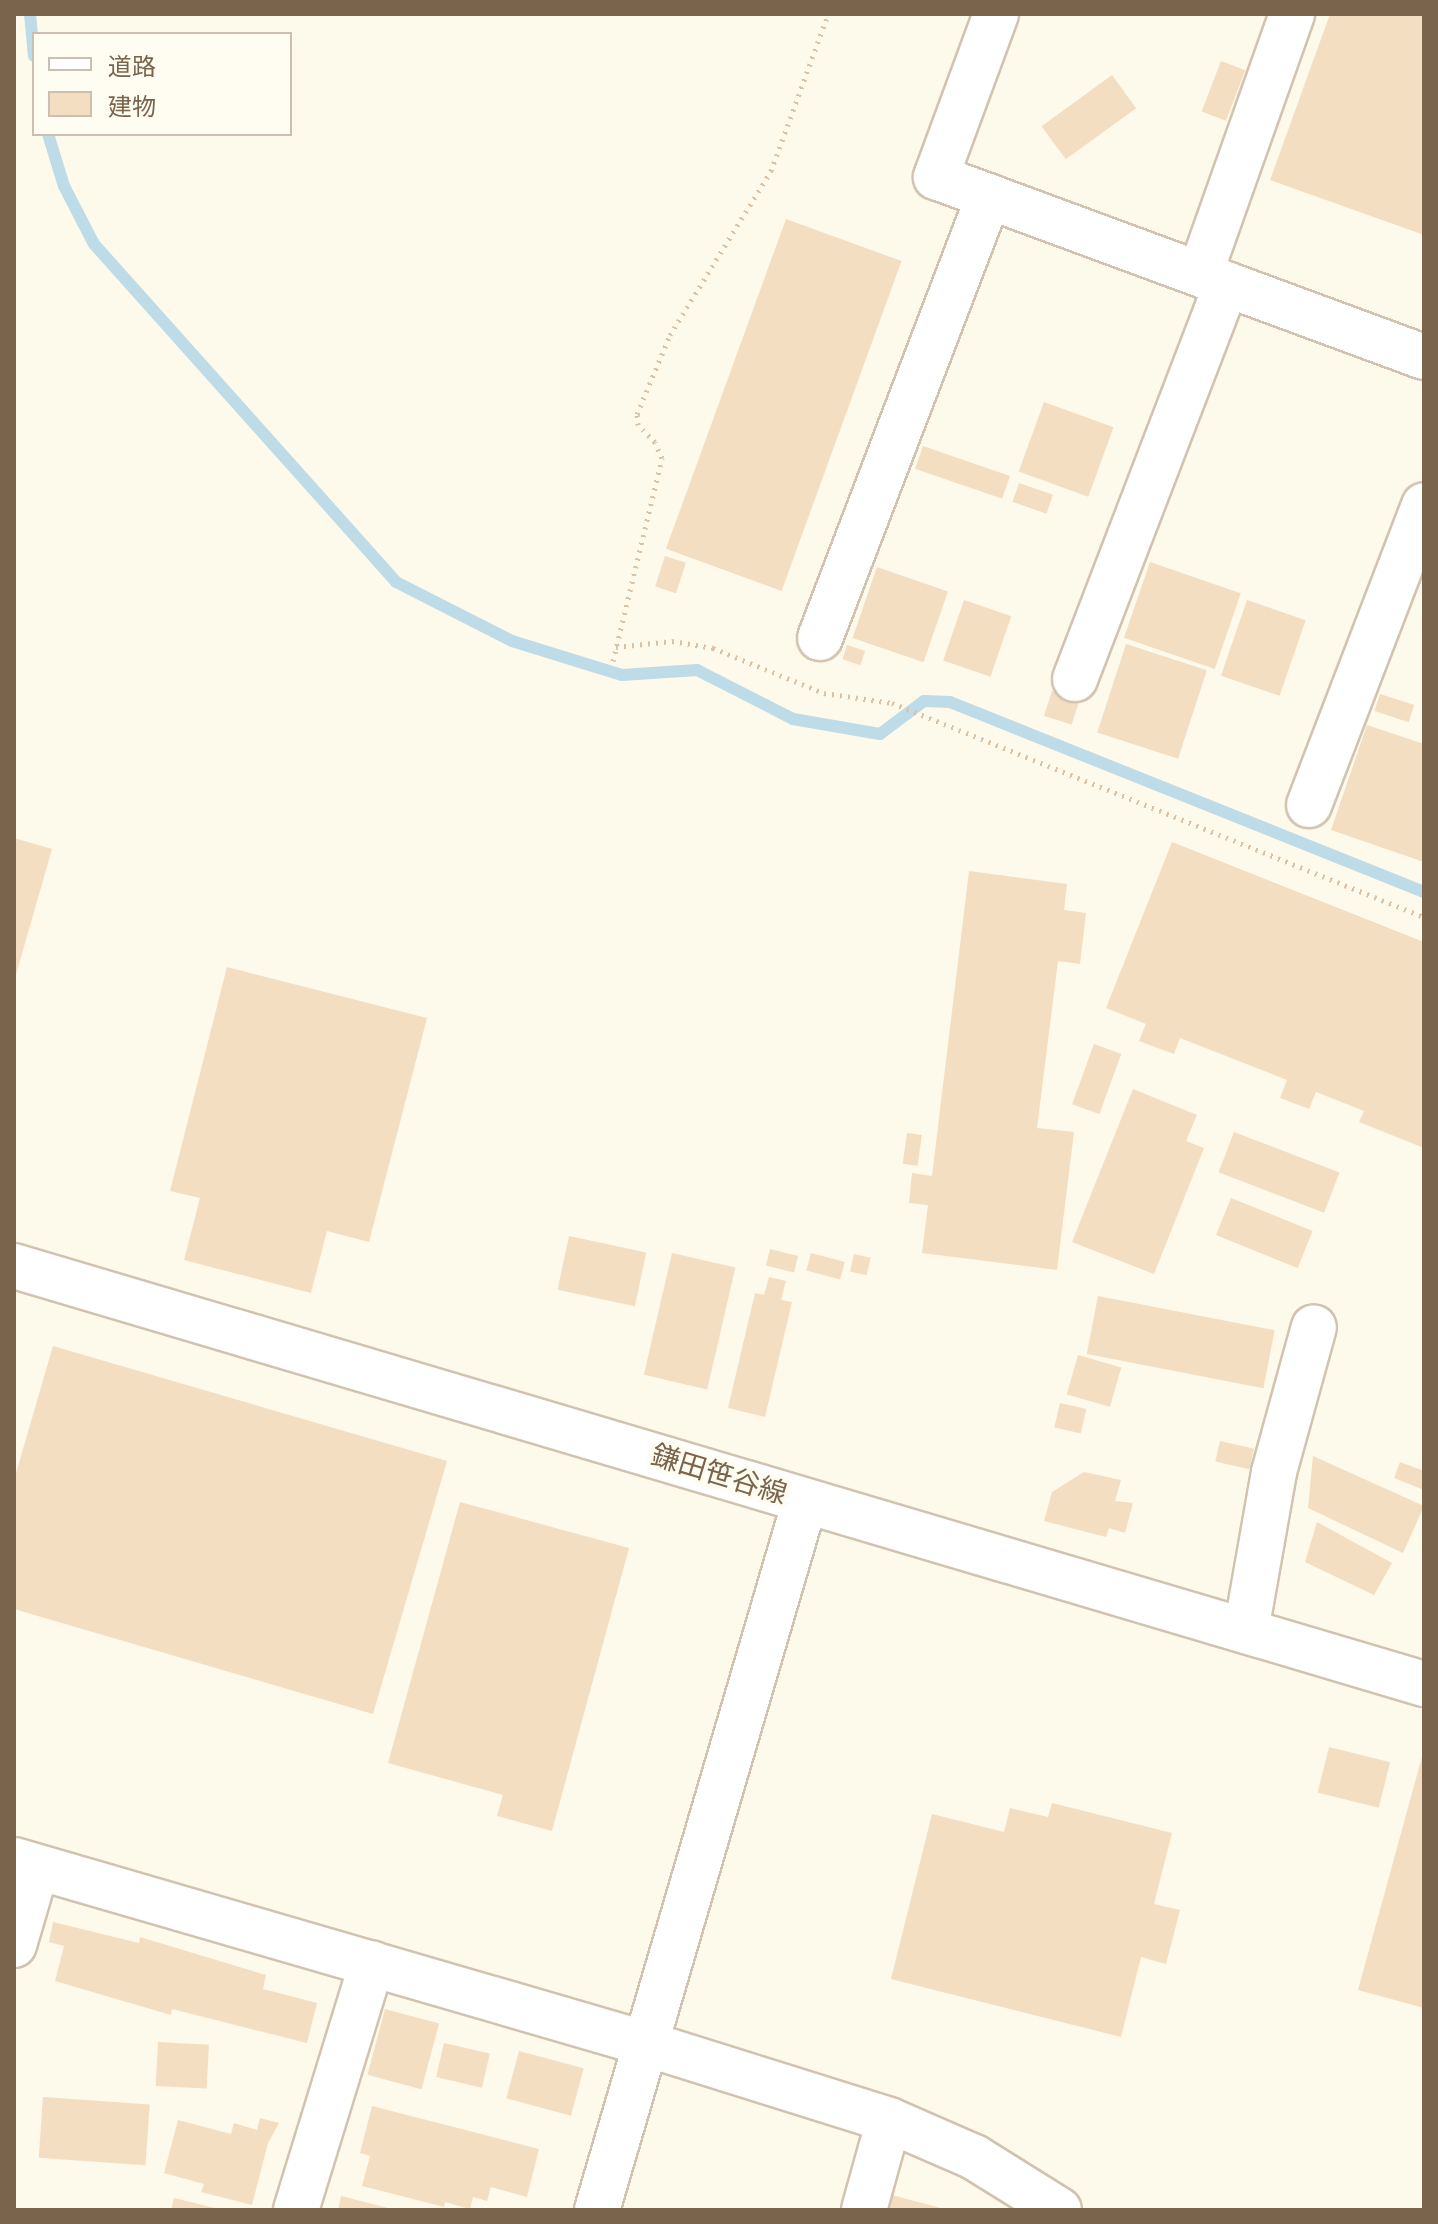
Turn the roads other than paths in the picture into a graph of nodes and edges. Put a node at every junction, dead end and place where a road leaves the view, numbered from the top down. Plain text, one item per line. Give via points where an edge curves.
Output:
1 (996, 14) edge
2 (1292, 14) edge
3 (989, 196) junction
4 (1214, 279) junction
5 (1424, 357) edge
6 (1424, 505) edge
7 (820, 638) dead end
8 (1075, 679) dead end
9 (1309, 805) dead end
10 (14, 1266) edge
11 (1314, 1327) dead end
12 (805, 1501) junction
13 (1246, 1631) junction
14 (1424, 1684) edge
15 (25, 1864) edge
16 (14, 1945) edge
17 (372, 1963) junction
18 (644, 2043) junction
19 (889, 2120) junction
20 (296, 2210) edge
21 (597, 2210) edge
22 (864, 2210) edge
23 (1059, 2210) edge

1 - 3 street via 936,177
2 - 4 street
3 - 4 street
3 - 7 street
4 - 5 street
4 - 8 street
6 - 9 street
10 - 12 street, 鎌田笹谷線
11 - 13 street via 1274,1472
12 - 13 street, 鎌田笹谷線
12 - 18 street
13 - 14 street, 鎌田笹谷線
15 - 16 street
15 - 17 street
17 - 18 street
17 - 20 street
18 - 19 street
18 - 21 street
19 - 22 street
19 - 23 street via 974,2157

